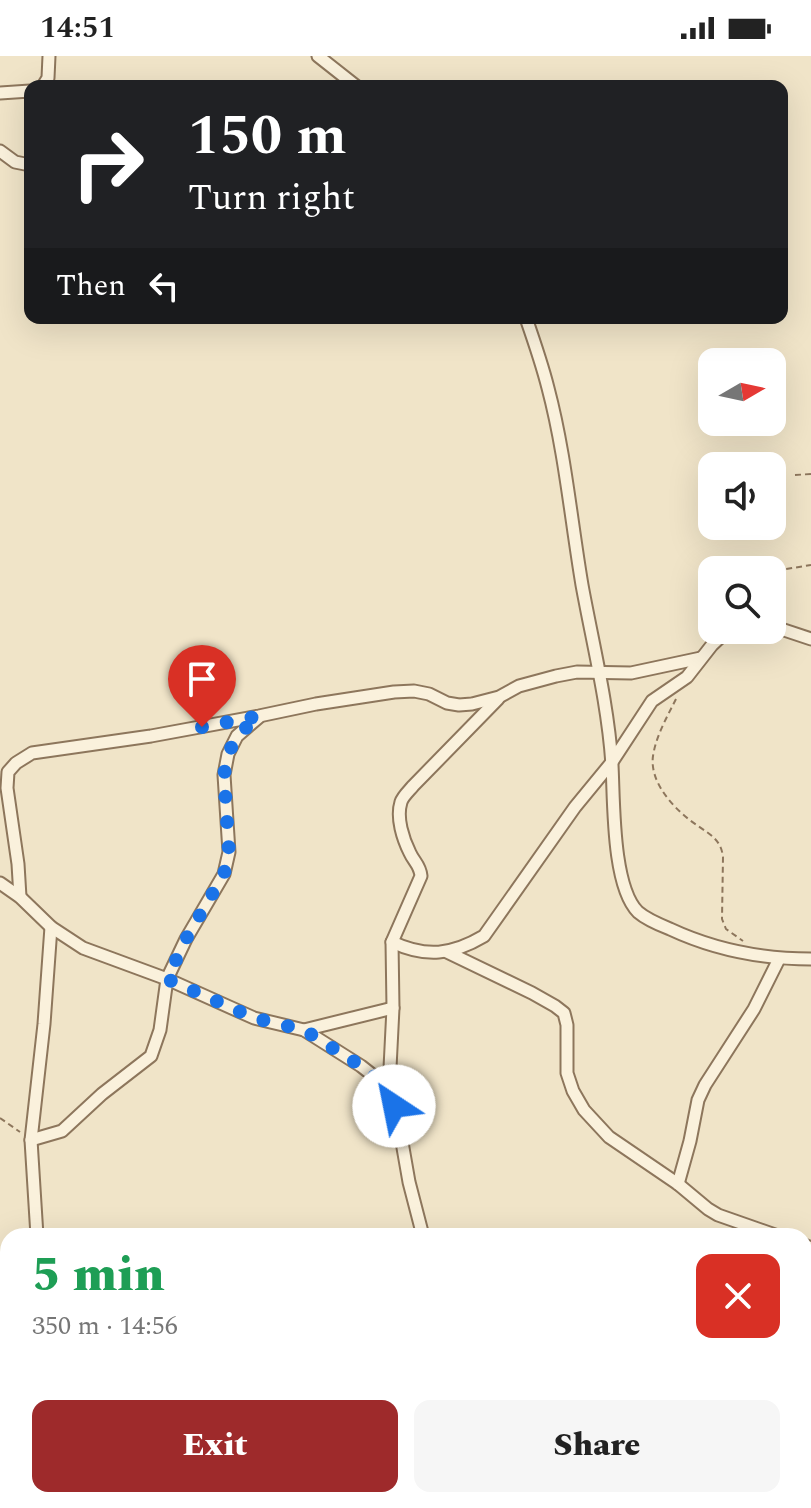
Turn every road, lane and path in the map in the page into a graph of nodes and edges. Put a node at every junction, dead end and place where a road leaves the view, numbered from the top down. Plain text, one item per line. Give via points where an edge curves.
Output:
1 (49, 56) edge
2 (318, 56) edge
3 (47, 80) edge
4 (348, 80) edge
5 (24, 91) edge
6 (0, 93) edge
7 (0, 151) edge
8 (24, 164) edge
9 (528, 324) edge
10 (811, 474) edge
11 (795, 475) dead end
12 (811, 565) edge
13 (786, 569) edge
14 (786, 631) edge
15 (811, 639) edge
16 (714, 644) edge
17 (701, 658) junction
18 (599, 672) junction
19 (687, 677) junction
20 (499, 697) junction
21 (259, 716) junction
22 (612, 762) junction
23 (0, 883) edge
24 (20, 897) junction
25 (51, 927) junction
26 (392, 942) junction
27 (746, 942) dead end
28 (447, 952) junction
29 (779, 959) junction
30 (811, 959) edge
31 (167, 979) junction
32 (393, 1008) junction
33 (304, 1030) junction
34 (389, 1088) junction
35 (0, 1118) edge
36 (31, 1140) junction
37 (678, 1184) junction
38 (36, 1228) edge
39 (421, 1228) edge
40 (755, 1228) edge

1 - 3 street
2 - 4 street
5 - 6 street
7 - 8 street
9 - 18 street via 548,388
10 - 11 path
12 - 13 path
14 - 15 street
16 - 17 street
17 - 18 street via 631,673
17 - 19 street
18 - 20 street via 538,680
18 - 22 street
19 - 22 street via 652,701
19 - 27 path via 658,738 653,770 663,794 682,815 718,840 723,857 722,919 726,929
20 - 21 street via 459,705 429,694 394,692
20 - 26 street via 402,800 403,833 421,876
21 - 24 street via 62,747 32,753 16,763 8,772 7,788
21 - 31 street via 237,736 228,754 224,775 229,852 224,874
22 - 28 street via 484,936
22 - 29 street via 621,873 626,896 639,913 697,941
23 - 24 street
24 - 25 street
25 - 31 street via 83,948
25 - 36 street
26 - 28 street via 423,952
26 - 32 street
28 - 37 street via 564,1013 567,1073 584,1110 609,1137
29 - 30 street
29 - 37 street via 698,1100
31 - 33 street via 254,1018
31 - 36 street via 151,1056 62,1131
32 - 33 street
32 - 34 street
33 - 34 street
34 - 39 street
35 - 36 path
36 - 38 street
37 - 40 street via 718,1215

